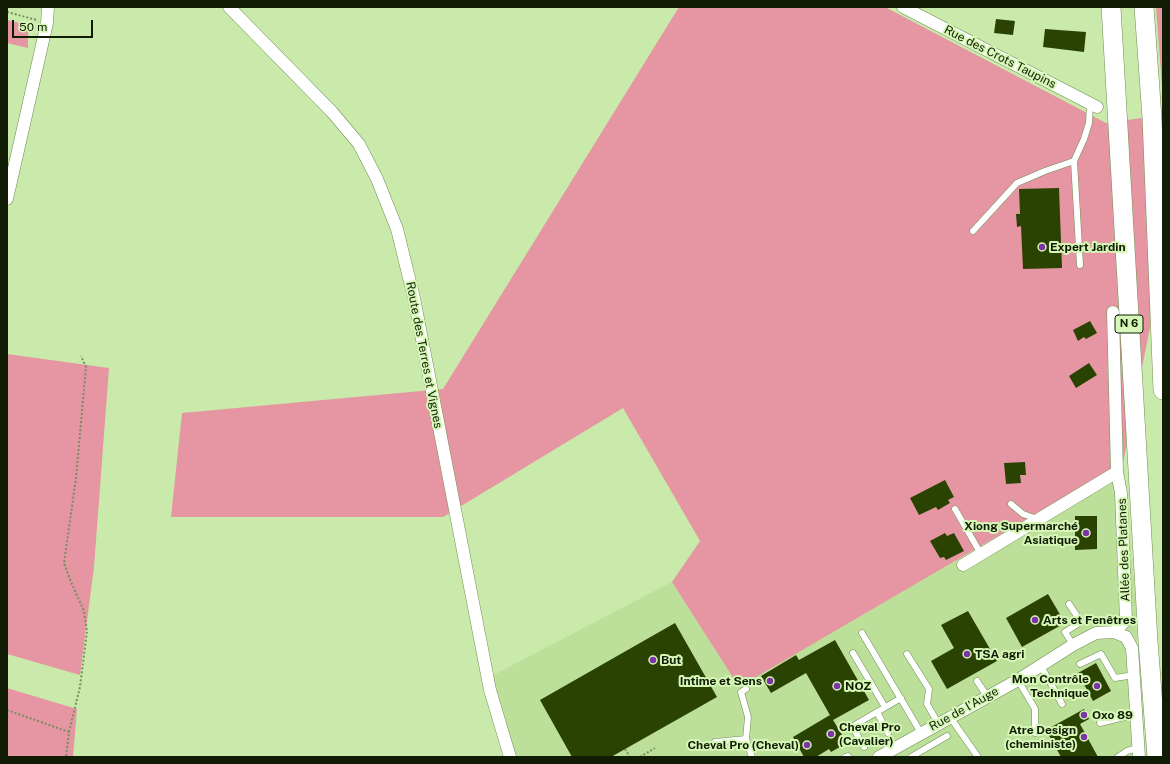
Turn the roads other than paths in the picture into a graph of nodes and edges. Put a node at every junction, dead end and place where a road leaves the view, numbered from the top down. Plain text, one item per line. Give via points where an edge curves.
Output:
1 (48, 7) edge
2 (229, 7) edge
3 (904, 7) edge
4 (1111, 7) edge
5 (1144, 7) edge
6 (1094, 105) joint
7 (1074, 161) junction
8 (7, 199) edge
9 (973, 231) dead end
10 (1080, 265) dead end
11 (1113, 312) dead end
12 (1163, 390) edge
13 (1117, 472) junction
14 (1011, 504) dead end
15 (954, 509) dead end
16 (1037, 519) junction
17 (981, 554) junction
18 (963, 564) dead end
19 (1069, 604) dead end
20 (1114, 632) junction
21 (862, 633) dead end
22 (1148, 641) junction
23 (1073, 645) junction
24 (852, 653) dead end
25 (907, 654) dead end
26 (1080, 664) dead end
27 (1041, 666) junction
28 (1134, 675) junction
29 (977, 680) dead end
30 (1018, 680) junction
31 (746, 689) dead end
32 (987, 696) junction
33 (901, 698) junction
34 (1062, 704) dead end
35 (885, 707) junction
36 (877, 712) junction
37 (1137, 714) junction
38 (950, 717) junction
39 (938, 723) junction
40 (1100, 723) dead end
41 (888, 733) dead end
42 (921, 733) junction
43 (1035, 733) dead end
44 (947, 736) dead end
45 (746, 739) junction
46 (714, 742) dead end
47 (864, 747) dead end
48 (892, 754) edge
49 (1142, 754) edge
50 (749, 756) edge
51 (510, 757) edge
52 (879, 757) edge
53 (912, 757) edge
54 (978, 757) edge
55 (1118, 757) edge
56 (1157, 757) edge

1 - 8 street via 47,23
2 - 51 street, Route des Terres et Vignes via 332,112 359,144 377,179 397,229 414,298 490,690
3 - 6 street, Rue des Crots Taupins
4 - 22 main road, N 6
5 - 12 main road, N 6 via 1152,126
6 - 7 lane via 1084,139
7 - 9 lane via 1017,183
7 - 10 lane
11 - 13 street, Allée des Platanes
13 - 16 street
13 - 20 street, Allée des Platanes via 1122,494 1126,620
14 - 16 lane via 1023,514
15 - 17 lane
16 - 17 street
17 - 18 street
19 - 23 lane via 1081,622 1065,632
20 - 23 street, Rue de l'Auge via 1096,633
20 - 28 street via 1126,636 1132,648
21 - 33 lane
22 - 49 main road via 1143,668
22 - 56 main road, N 6
23 - 27 street, Rue de l'Auge
24 - 35 lane
25 - 39 lane via 929,689 927,704
26 - 28 lane via 1101,654 1115,678
27 - 30 street, Rue de l'Auge
27 - 34 lane
28 - 37 street
29 - 32 lane
30 - 32 street, Rue de l'Auge
30 - 43 lane via 1035,709
31 - 45 lane via 741,692 748,717
32 - 38 street, Rue de l'Auge
33 - 35 lane
33 - 42 lane
35 - 36 lane
36 - 41 lane
36 - 47 lane via 850,727
37 - 40 lane
37 - 49 street
38 - 39 street, Rue de l'Auge
38 - 54 lane
39 - 42 street, Rue de l'Auge
42 - 48 street, Rue de l'Auge
44 - 53 lane
45 - 46 lane
45 - 50 lane
48 - 52 street, Rue de l'Auge
49 - 55 lane via 1126,751

